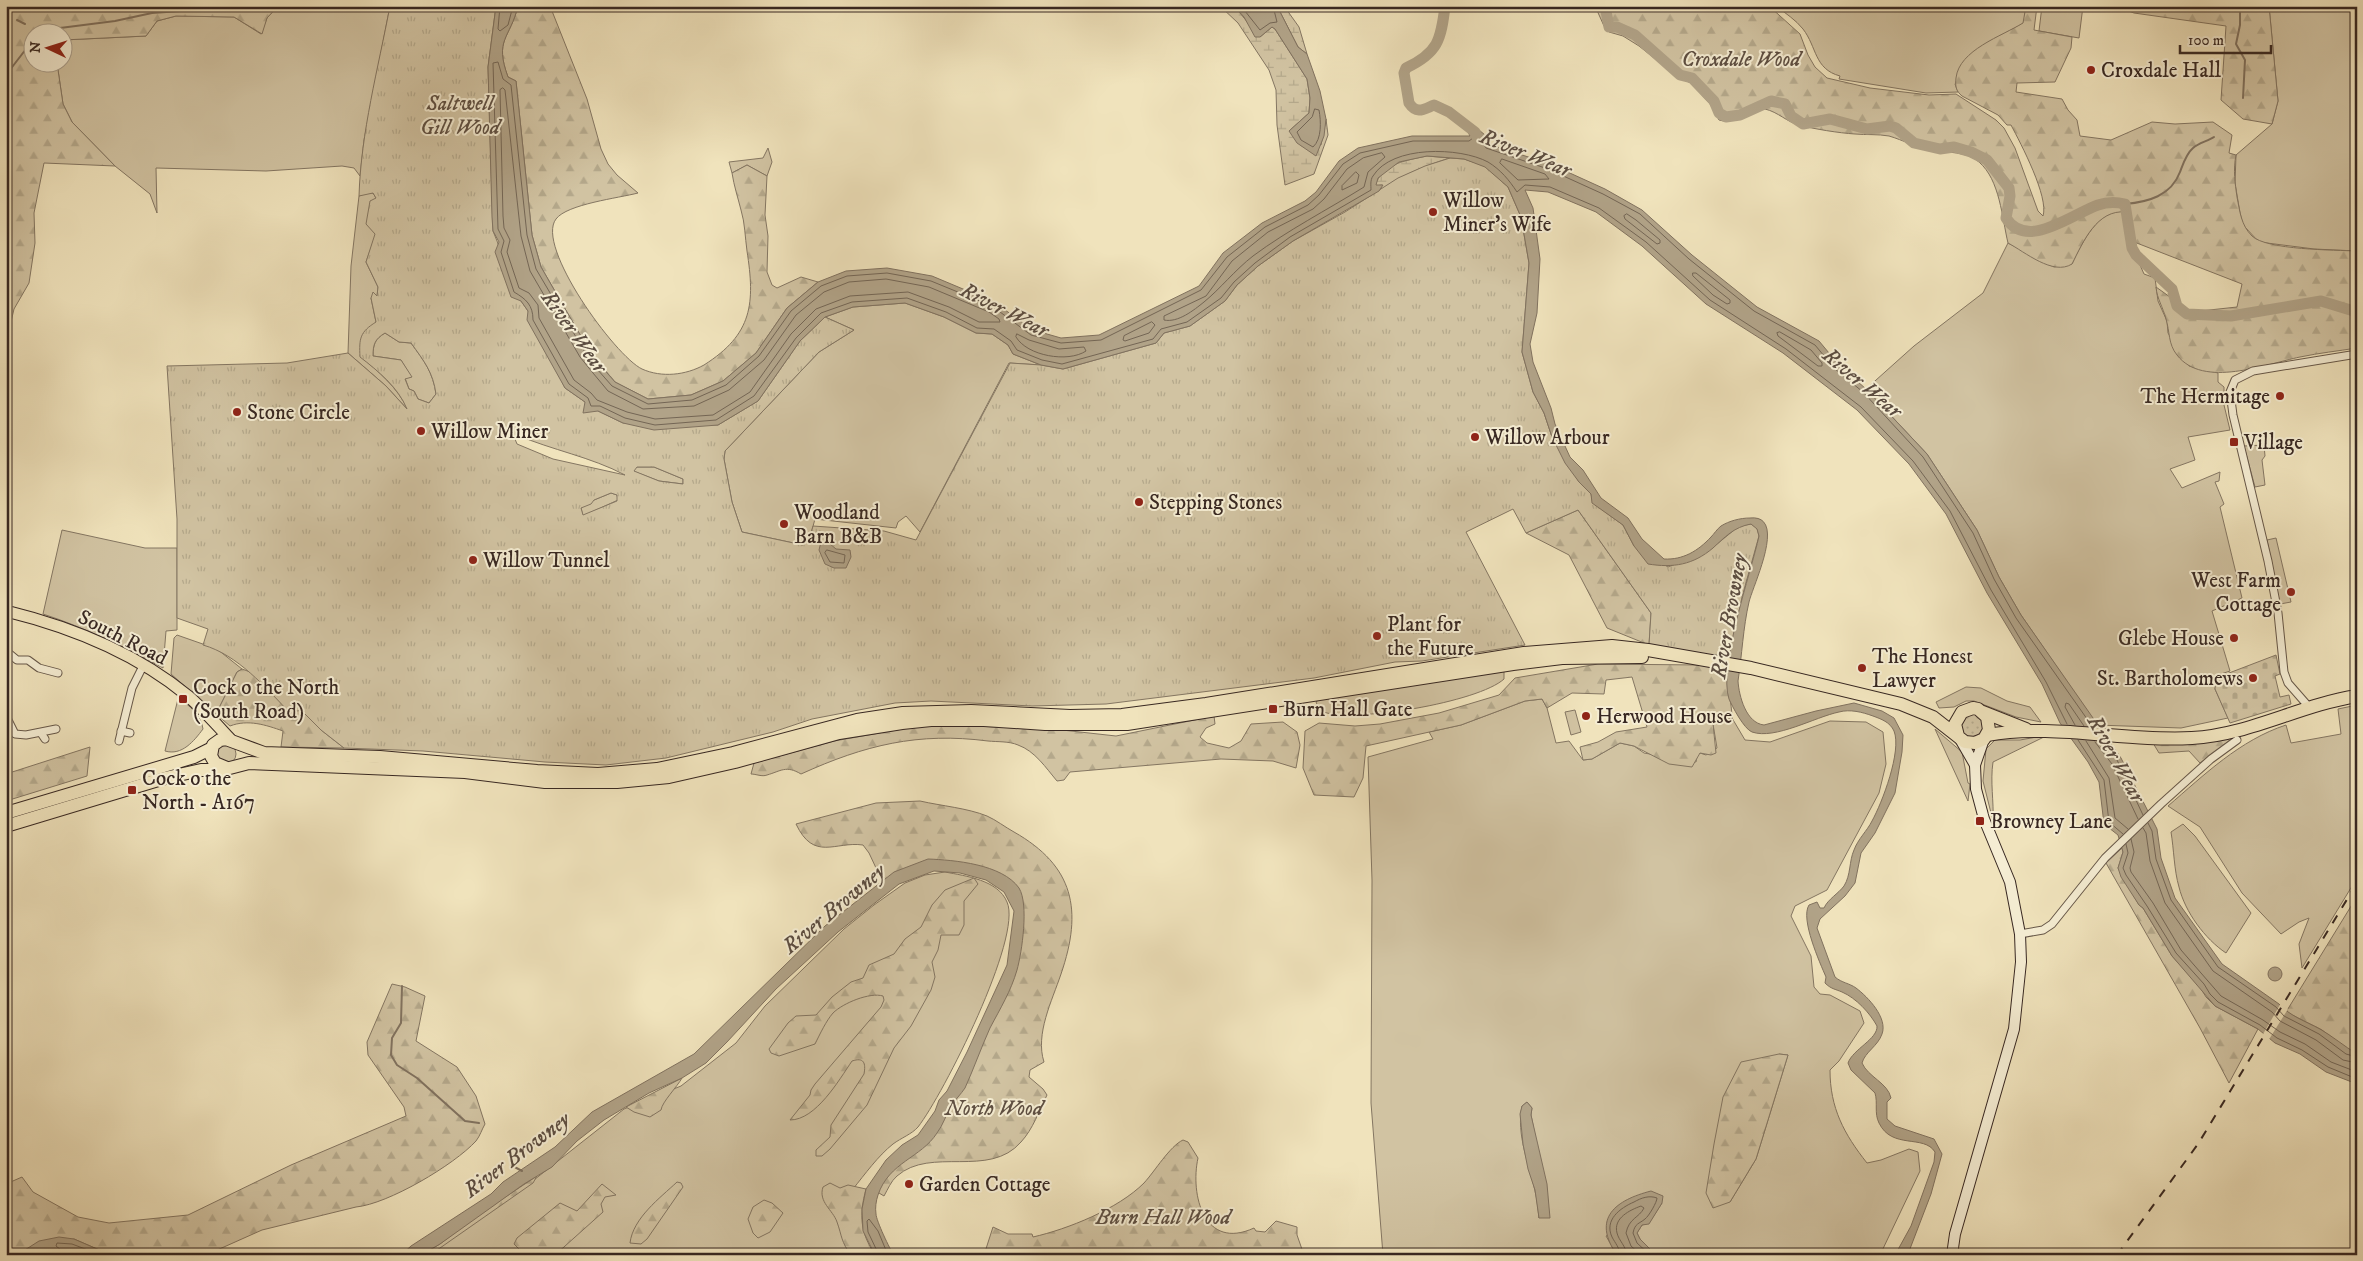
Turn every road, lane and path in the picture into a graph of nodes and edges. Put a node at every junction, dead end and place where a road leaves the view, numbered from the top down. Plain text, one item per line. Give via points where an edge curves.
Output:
1 (2357, 354) edge
2 (6, 611) edge
3 (6, 651) edge
4 (1681, 656) junction
5 (143, 666) junction
6 (53, 675) dead end
7 (2357, 696) edge
8 (2309, 707) junction
9 (1983, 712) junction
10 (6, 716) edge
11 (1958, 716) junction
12 (1933, 717) junction
13 (210, 720) junction
14 (56, 729) dead end
15 (2028, 730) junction
16 (121, 731) junction
17 (130, 733) dead end
18 (1959, 737) junction
19 (1985, 737) junction
20 (2237, 740) dead end
21 (119, 741) dead end
22 (233, 741) junction
23 (212, 747) junction
24 (1974, 766) junction
25 (231, 767) junction
26 (6, 813) edge
27 (6, 826) edge
28 (2020, 934) junction
29 (1952, 1255) edge

1 - 8 street via 2242,374 2232,384 2230,400 2268,561 2284,672 2288,683
2 - 5 main road, South Road via 85,636
3 - 6 street via 16,660 28,660
4 - 12 highway via 1751,668 1901,704
4 - 22 highway via 1612,646 1524,652 1122,715 971,711 903,713 857,720 657,769 598,774 380,757 264,753
4 - 25 highway via 1552,659 1128,724 931,720 902,723 839,733 735,762 669,776 617,782 545,782 465,772 258,762
5 - 13 main road, South Road via 190,698
5 - 16 street via 132,688
7 - 8 highway
8 - 15 highway via 2252,726 2186,738
9 - 11 highway via 1967,709
9 - 15 highway
9 - 19 highway via 1989,721
10 - 14 street via 12,736 43,736
11 - 12 highway
11 - 18 highway via 1955,728
12 - 18 highway
13 - 22 main road, South Road
13 - 23 main road
15 - 19 highway
16 - 17 street
16 - 21 street
18 - 19 highway via 1970,743
18 - 24 main road
19 - 24 main road
20 - 28 street via 2211,759 2102,862 2052,924 2043,930
22 - 23 highway via 220,740
22 - 25 highway via 240,753
23 - 25 highway via 211,756 215,764
23 - 26 highway via 194,756
24 - 28 main road via 1978,798 2010,882
25 - 27 highway via 147,782
28 - 29 main road via 2021,962 2014,1029 1955,1234

